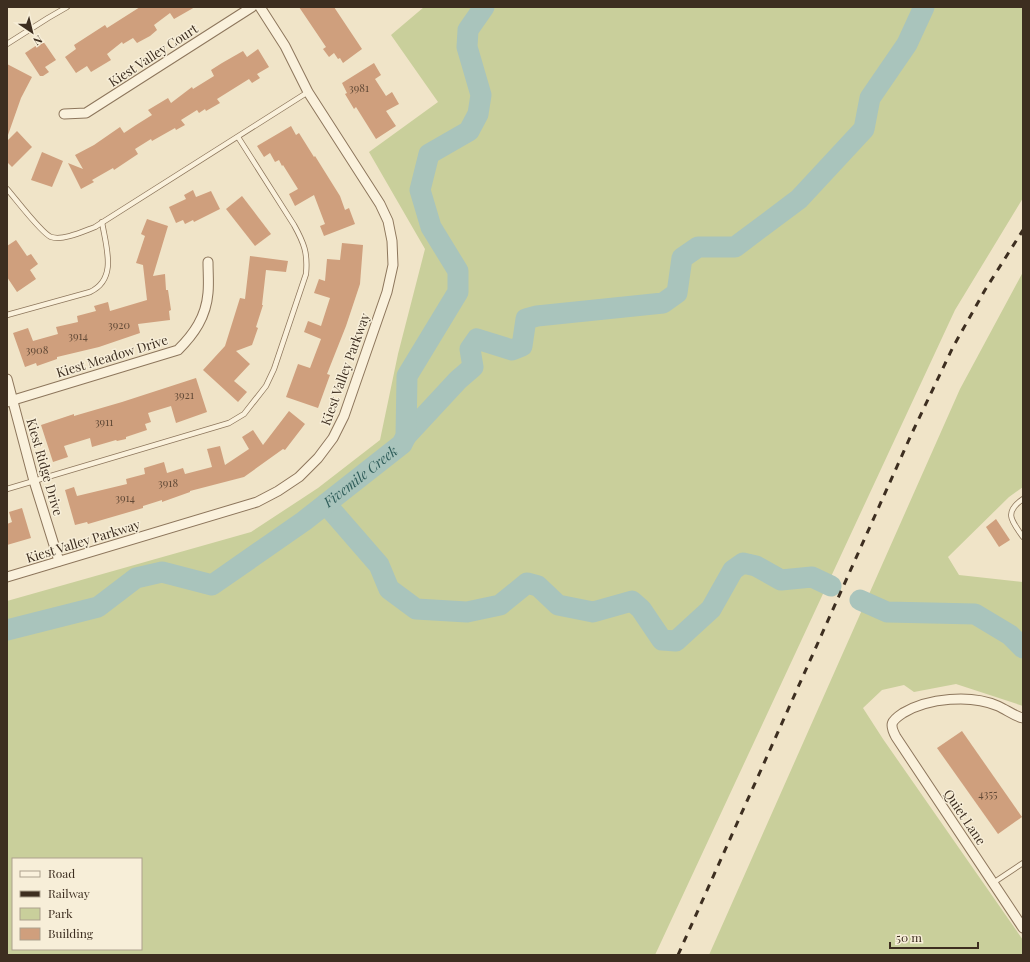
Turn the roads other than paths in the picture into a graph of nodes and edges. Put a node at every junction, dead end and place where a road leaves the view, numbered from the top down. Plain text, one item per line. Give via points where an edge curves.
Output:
1 (67, 7) edge
2 (252, 7) edge
3 (260, 7) edge
4 (7, 44) edge
5 (308, 92) junction
6 (64, 114) dead end
7 (238, 137) junction
8 (7, 189) edge
9 (102, 222) junction
10 (208, 262) dead end
11 (7, 315) edge
12 (7, 379) edge
13 (10, 401) edge
14 (34, 481) junction
15 (7, 489) edge
16 (1023, 499) edge
17 (1023, 536) edge
18 (59, 561) junction
19 (7, 577) edge
20 (1023, 718) edge
21 (1023, 863) edge
22 (994, 883) junction
23 (1023, 928) edge

1 - 4 lane
2 - 6 street, Kiest Valley Court via 86,113
3 - 5 street, Kiest Valley Parkway via 285,46
5 - 7 lane
5 - 18 street, Kiest Valley Parkway via 380,204 388,221 392,241 393,266 387,292 344,416 333,438 299,477 257,502
7 - 9 lane
7 - 14 lane via 294,225 302,240 308,261 306,274 266,386 244,414 229,423
8 - 9 lane via 51,237 67,237
9 - 11 lane via 108,262 107,276 97,288
10 - 13 street, Kiest Meadow Drive via 208,294 201,320 178,350
12 - 13 street, Kiest Ridge Drive
13 - 14 street, Kiest Ridge Drive
14 - 15 lane
14 - 18 street, Kiest Ridge Drive
16 - 17 lane via 1014,505 1012,511 1012,520
18 - 19 street, Kiest Valley Parkway
20 - 22 street, Quiet Lane via 983,701 943,700 912,708 894,719 892,724 896,737
21 - 22 lane
22 - 23 street, Quiet Lane

